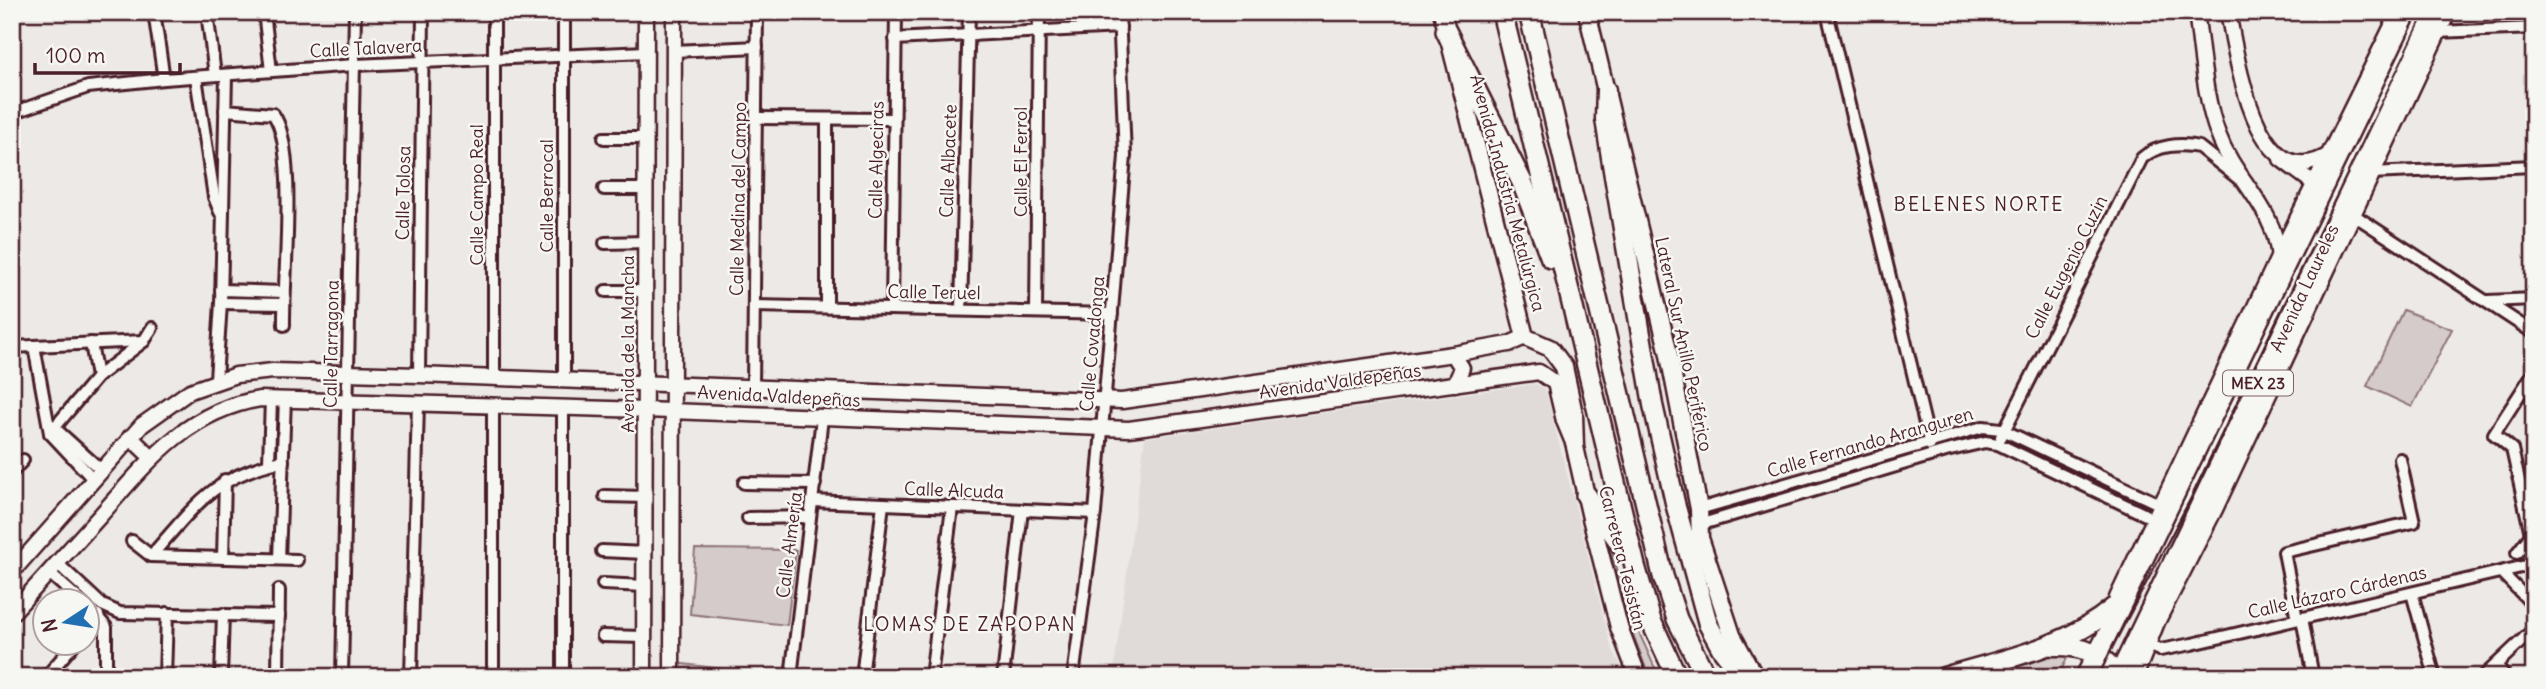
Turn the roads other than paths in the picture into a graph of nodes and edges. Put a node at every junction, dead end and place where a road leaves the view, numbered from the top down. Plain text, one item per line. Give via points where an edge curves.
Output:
1 (154, 12) edge
2 (208, 12) edge
3 (264, 12) edge
4 (355, 12) edge
5 (423, 12) edge
6 (494, 12) edge
7 (564, 12) edge
8 (646, 12) edge
9 (674, 12) edge
10 (757, 12) edge
11 (896, 12) edge
12 (969, 12) edge
13 (1039, 12) edge
14 (1119, 12) edge
15 (1502, 12) edge
16 (1529, 12) edge
17 (1541, 12) edge
18 (1587, 12) edge
19 (1827, 12) edge
20 (2196, 12) edge
21 (2228, 12) edge
22 (2400, 12) edge
23 (2414, 12) edge
24 (2436, 12) edge
25 (2447, 12) edge
26 (1444, 22) edge
27 (1120, 27) junction
28 (2534, 28) edge
29 (1039, 32) junction
30 (2438, 32) junction
31 (968, 35) junction
32 (895, 39) junction
33 (757, 47) junction
34 (674, 51) junction
35 (646, 52) junction
36 (564, 56) junction
37 (494, 59) junction
38 (422, 62) junction
39 (355, 65) junction
40 (271, 71) junction
41 (221, 75) junction
42 (196, 77) junction
43 (164, 79) junction
44 (1606, 90) junction
45 (225, 110) junction
46 (12, 113) edge
47 (757, 118) junction
48 (828, 119) junction
49 (894, 119) junction
50 (2217, 134) junction
51 (604, 138) dead end
52 (646, 138) junction
53 (2199, 147) junction
54 (2332, 153) junction
55 (2278, 154) junction
56 (2534, 166) edge
57 (2370, 173) junction
58 (2245, 183) junction
59 (604, 189) dead end
60 (646, 189) junction
61 (2318, 192) junction
62 (2258, 199) junction
63 (2346, 210) junction
64 (222, 214) junction
65 (2300, 232) junction
66 (2326, 241) junction
67 (646, 242) junction
68 (605, 243) dead end
69 (2278, 258) junction
70 (1591, 272) junction
71 (221, 290) junction
72 (606, 290) dead end
73 (646, 291) junction
74 (284, 292) junction
75 (2534, 299) edge
76 (2487, 301) junction
77 (221, 303) junction
78 (284, 304) junction
79 (754, 306) junction
80 (827, 307) junction
81 (892, 309) junction
82 (961, 310) junction
83 (1036, 312) junction
84 (1112, 314) junction
85 (284, 325) dead end
86 (152, 328) dead end
87 (2534, 333) edge
88 (1525, 337) junction
89 (144, 341) junction
90 (91, 343) junction
91 (34, 346) junction
92 (12, 347) edge
93 (1586, 352) junction
94 (1453, 354) junction
95 (2534, 372) edge
96 (348, 373) junction
97 (419, 375) junction
98 (97, 377) junction
99 (494, 377) junction
100 (216, 379) junction
101 (564, 380) junction
102 (645, 382) junction
103 (673, 383) junction
104 (1455, 384) junction
105 (753, 386) junction
106 (278, 399) junction
107 (347, 401) junction
108 (1104, 401) junction
109 (418, 403) junction
110 (494, 405) junction
111 (563, 408) junction
112 (645, 410) junction
113 (673, 411) junction
114 (822, 418) junction
115 (50, 428) junction
116 (1102, 429) junction
117 (2003, 432) junction
118 (130, 437) junction
119 (1929, 441) junction
120 (1997, 446) junction
121 (1575, 447) junction
122 (1932, 455) junction
123 (151, 457) junction
124 (2400, 459) dead end
125 (23, 460) dead end
126 (283, 461) junction
127 (269, 463) junction
128 (12, 472) edge
129 (98, 475) junction
130 (1803, 478) junction
131 (225, 480) junction
132 (744, 483) dead end
133 (815, 484) junction
134 (1807, 493) junction
135 (1586, 495) junction
136 (605, 496) dead end
137 (645, 496) junction
138 (812, 501) junction
139 (883, 504) junction
140 (952, 507) junction
141 (1022, 510) junction
142 (2158, 512) junction
143 (1095, 513) junction
144 (810, 517) junction
145 (1699, 517) junction
146 (748, 518) dead end
147 (2533, 532) edge
148 (132, 541) dead end
149 (603, 551) dead end
150 (645, 553) junction
151 (2517, 553) dead end
152 (151, 556) junction
153 (223, 558) junction
154 (279, 559) junction
155 (297, 560) dead end
156 (2534, 564) edge
157 (1635, 566) junction
158 (53, 568) junction
159 (12, 572) edge
160 (2501, 572) junction
161 (603, 584) dead end
162 (645, 586) junction
163 (71, 588) edge
164 (75, 588) edge
165 (279, 590) dead end
166 (2412, 593) junction
167 (2534, 606) edge
168 (2114, 607) junction
169 (102, 610) edge
170 (12, 613) edge
171 (167, 613) junction
172 (223, 614) junction
173 (102, 616) edge
174 (279, 616) junction
175 (2300, 619) junction
176 (2534, 629) edge
177 (603, 636) dead end
178 (644, 637) junction
179 (2148, 645) junction
180 (2049, 646) junction
181 (2096, 655) junction
182 (62, 658) edge
183 (2496, 665) junction
184 (46, 677) edge
185 (106, 677) edge
186 (165, 677) edge
187 (221, 677) edge
188 (278, 677) edge
189 (342, 677) edge
190 (411, 677) edge
191 (493, 677) edge
192 (563, 677) edge
193 (644, 677) edge
194 (671, 677) edge
195 (791, 677) edge
196 (862, 677) edge
197 (931, 677) edge
198 (1003, 677) edge
199 (1073, 677) edge
200 (1638, 677) edge
201 (1677, 677) edge
202 (1706, 677) edge
203 (1744, 677) edge
204 (1755, 677) edge
205 (1944, 677) edge
206 (2085, 677) edge
207 (2117, 677) edge
208 (2134, 677) edge
209 (2313, 677) edge
210 (2435, 677) edge
211 (2483, 677) edge
212 (2506, 677) edge

1 - 43 street
2 - 41 street
3 - 40 street
4 - 39 street, Calle Tarragona
5 - 38 street, Calle Tolosa
6 - 37 street, Calle Campo Real
7 - 36 street, Calle Berrocal
8 - 35 street, Avenida de la Mancha
9 - 34 street
10 - 33 street, Calle Medina del Campo
11 - 32 street, Calle Algeciras
12 - 31 street, Calle Albacete
13 - 29 street, Calle El Ferrol
14 - 27 street, Calle Covadonga
15 - 93 highway
16 - 70 highway
17 - 70 highway
18 - 44 main road, Lateral Sur Anillo Periférico
19 - 119 street
20 - 50 street
21 - 55 street via 2251,106 2262,134
22 - 54 main road, Avenida Laureles
23 - 61 main road, Avenida Laureles / MEX 23
24 - 63 main road, Avenida Laureles / MEX 23
25 - 30 main road, Avenida Laureles
26 - 88 main road, Avenida Industria Metalúrgica
26 - 93 highway via 1522,182
27 - 29 street
27 - 84 street, Calle Covadonga via 1125,156
28 - 30 street
29 - 31 street
29 - 83 street, Calle El Ferrol
30 - 57 main road, Avenida Laureles
31 - 32 street
31 - 82 street, Calle Albacete
32 - 49 street, Calle Algeciras
33 - 34 street
33 - 47 street, Calle Medina del Campo
34 - 103 street
35 - 36 street, Calle Talavera
35 - 52 street, Avenida de la Mancha
36 - 37 street, Calle Talavera
36 - 101 street, Calle Berrocal
37 - 38 street, Calle Talavera
37 - 99 street, Calle Campo Real
38 - 39 street, Calle Talavera
38 - 97 street, Calle Tolosa
39 - 40 street, Calle Talavera
39 - 96 street, Calle Tarragona
40 - 41 street, Calle Talavera
41 - 42 street, Calle Talavera
41 - 45 street
42 - 43 street, Calle Talavera
42 - 64 street via 214,197
43 - 46 street, Calle Talavera via 88,87
44 - 145 main road, Lateral Sur Anillo Periférico via 1668,350
44 - 203 main road via 1607,135 1650,392 1676,507 1708,624
45 - 64 street
45 - 74 street via 273,114 277,119 288,188
47 - 48 street
47 - 79 street, Calle Medina del Campo
48 - 49 street
48 - 80 street
49 - 81 street, Calle Algeciras
50 - 53 street
50 - 58 street
51 - 52 street
52 - 60 street, Avenida de la Mancha
53 - 58 street
53 - 117 street, Calle Eugenio Cuzin via 2158,148 2142,158
54 - 55 street via 2300,163
54 - 61 main road, Avenida Laureles
55 - 61 street
56 - 57 street
57 - 63 main road, Avenida Laureles
58 - 62 street
59 - 60 street
60 - 67 street, Avenida de la Mancha
61 - 63 main road
61 - 65 main road, Avenida Laureles / MEX 23
62 - 65 street
62 - 69 street via 2274,231
63 - 66 main road, Avenida Laureles / MEX 23
63 - 76 street
63 - 179 main road, Avenida Laureles
64 - 71 street
65 - 66 main road
65 - 69 main road, Avenida Laureles
65 - 181 main road, Avenida Laureles / MEX 23 via 2181,495
66 - 207 main road, Avenida Laureles / MEX 23
67 - 68 street
67 - 73 street, Avenida de la Mancha
69 - 142 main road, Avenida Laureles
70 - 202 highway via 1663,576 1677,619
71 - 74 street
71 - 77 street
72 - 73 street
73 - 102 street, Avenida de la Mancha
74 - 78 street
75 - 76 street
76 - 87 street
77 - 78 street
77 - 100 street
78 - 85 street
79 - 80 street, Calle Teruel
79 - 105 street, Calle Medina del Campo
80 - 81 street, Calle Teruel
81 - 82 street, Calle Teruel
82 - 83 street, Calle Teruel
83 - 84 street, Calle Teruel
84 - 108 street, Calle Covadonga
86 - 89 street
88 - 94 street, Avenida Valdepeñas
88 - 121 main road, Avenida Industria Metalúrgica via 1550,348 1561,360 1574,414
89 - 90 street
89 - 98 street
90 - 91 street
90 - 98 street
91 - 92 street
91 - 115 street
93 - 157 highway
94 - 104 street via 1462,368
94 - 108 street, Avenida Valdepeñas via 1142,400
95 - 147 street via 2494,434 2512,449
96 - 97 street, Avenida Valdepeñas
96 - 100 street, Avenida Valdepeñas via 273,371
96 - 107 street, Calle Tarragona
97 - 99 street, Avenida Valdepeñas
98 - 115 street
99 - 101 street, Avenida Valdepeñas
100 - 118 street, Avenida Valdepeñas via 165,406
101 - 102 street, Avenida Valdepeñas
102 - 103 street, Avenida Valdepeñas
102 - 112 street, Avenida de la Mancha
103 - 105 street, Avenida Valdepeñas
103 - 113 street
104 - 116 street, Avenida Valdepeñas via 1158,426
104 - 121 street, Avenida Valdepeñas via 1534,372 1548,375 1555,383 1563,421
105 - 108 street, Avenida Valdepeñas
106 - 107 street, Avenida Valdepeñas
106 - 123 street, Avenida Valdepeñas via 244,402 206,416
106 - 126 street
106 - 127 street
107 - 109 street, Avenida Valdepeñas
107 - 189 street, Calle Tarragona
108 - 116 street, Calle Covadonga
109 - 110 street, Avenida Valdepeñas
109 - 190 street
110 - 111 street, Avenida Valdepeñas
110 - 191 street
111 - 112 street, Avenida Valdepeñas
111 - 192 street
112 - 113 street, Avenida Valdepeñas
112 - 137 street, Avenida de la Mancha
113 - 114 street, Avenida Valdepeñas
113 - 194 street
114 - 116 street, Avenida Valdepeñas
114 - 133 street, Calle Almería
115 - 129 street
116 - 143 street, Calle Covadonga
117 - 119 street, Calle Fernando Aranguren via 1983,427
117 - 120 street, Calle Eugenio Cuzin
117 - 142 street, Calle Fernando Aranguren
118 - 123 street
118 - 129 street, Avenida Valdepeñas
119 - 122 street
119 - 130 street, Calle Fernando Aranguren
120 - 122 street, Calle Fernando Aranguren via 1984,442
120 - 142 street, Calle Fernando Aranguren
121 - 135 main road, Carretera Tesistán
122 - 134 street, Calle Fernando Aranguren
123 - 158 street, Avenida Valdepeñas
124 - 175 street via 2414,523 2284,552
125 - 128 street
126 - 127 street
126 - 154 street
127 - 131 street
129 - 159 street, Avenida Valdepeñas
130 - 134 street
130 - 145 street, Calle Fernando Aranguren
131 - 152 street via 207,493
131 - 153 street
132 - 133 street
133 - 138 street, Calle Almería
134 - 145 street, Calle Fernando Aranguren
135 - 157 highway
135 - 200 main road, Carretera Tesistán via 1619,627
136 - 137 street
137 - 150 street, Avenida de la Mancha
138 - 139 street, Calle Alcuda
138 - 144 street, Calle Almería
139 - 140 street, Calle Alcuda
139 - 196 street
140 - 141 street, Calle Alcuda
140 - 197 street
141 - 143 street, Calle Alcuda
141 - 198 street
142 - 168 main road, Avenida Laureles
143 - 199 street, Calle Covadonga
144 - 146 street
144 - 195 street, Calle Almería
145 - 204 main road, Lateral Sur Anillo Periférico via 1700,538 1732,635
147 - 151 street
148 - 152 street
149 - 150 street
150 - 162 street, Avenida de la Mancha
152 - 153 street
153 - 154 street
154 - 155 street
156 - 160 street, Calle Lázaro Cárdenas
157 - 201 highway via 1651,621
158 - 163 street
158 - 164 street
158 - 170 street, Avenida Valdepeñas
160 - 166 street, Calle Lázaro Cárdenas
160 - 167 street
161 - 162 street
162 - 178 street, Avenida de la Mancha
165 - 174 street
166 - 175 street, Calle Lázaro Cárdenas
166 - 210 street
168 - 180 main road via 2083,630
168 - 181 main road, Avenida Laureles via 2096,643
169 - 171 street
171 - 172 street
171 - 186 street
172 - 174 street
172 - 187 street
173 - 185 street
174 - 188 street
175 - 179 street, Calle Lázaro Cárdenas via 2160,650
175 - 209 street
176 - 183 street
177 - 178 street
178 - 193 street, Avenida de la Mancha
179 - 208 main road, Avenida Laureles
180 - 181 main road via 2073,646
180 - 205 main road
181 - 206 main road, Avenida Laureles / MEX 23
181 - 207 main road
182 - 184 street
183 - 211 street
183 - 212 street

